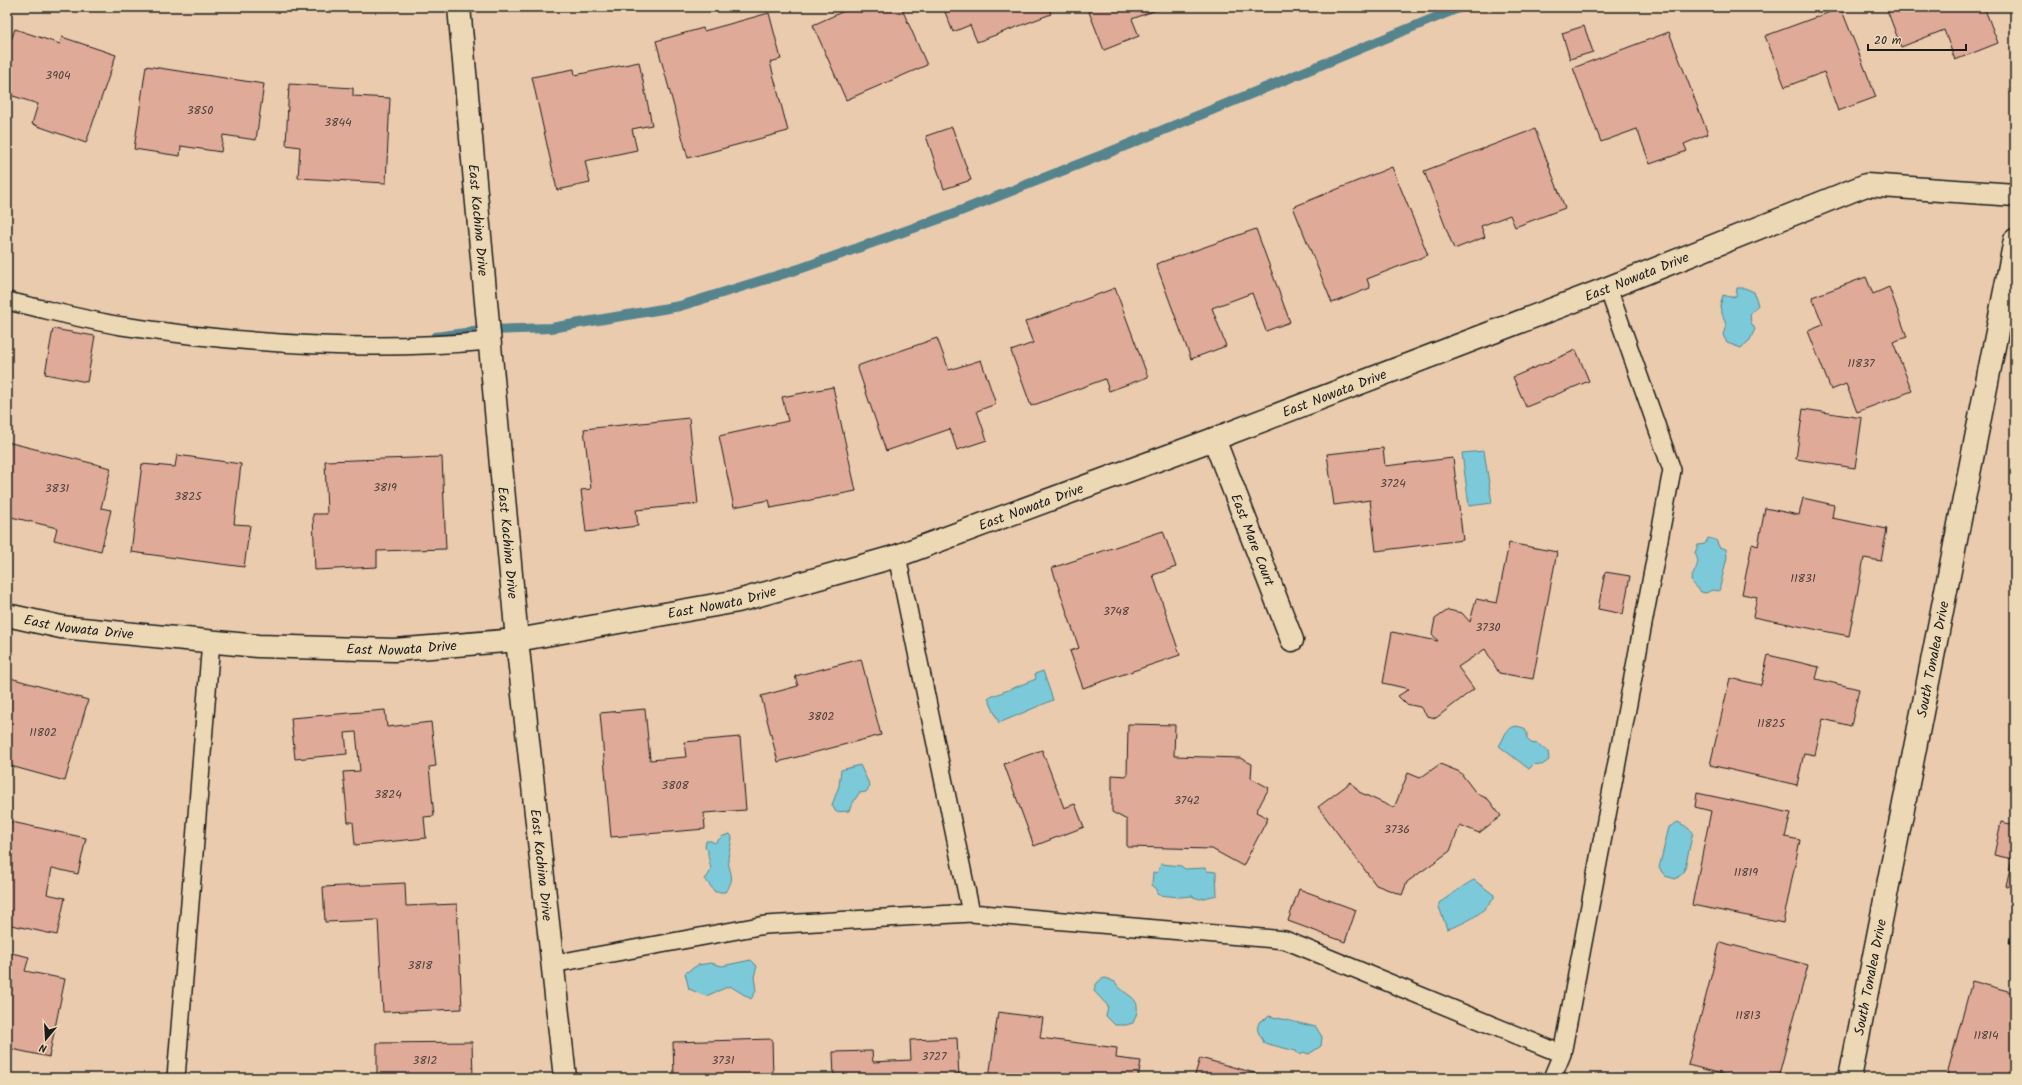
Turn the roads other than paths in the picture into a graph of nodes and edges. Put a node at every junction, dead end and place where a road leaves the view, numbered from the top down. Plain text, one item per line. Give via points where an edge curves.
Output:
1 (459, 7) edge
2 (2015, 195) edge
3 (2015, 240) edge
4 (1608, 288) junction
5 (7, 301) edge
6 (489, 340) junction
7 (1214, 439) junction
8 (897, 556) junction
9 (7, 615) edge
10 (517, 640) junction
11 (1292, 640) dead end
12 (211, 642) junction
13 (971, 913) junction
14 (552, 964) junction
15 (1562, 1054) junction
16 (176, 1078) edge
17 (565, 1078) edge
18 (1552, 1078) edge
19 (1850, 1078) edge

1 - 6 street, East Kachina Drive
2 - 4 street, East Nowata Drive via 1866,185
3 - 19 street, South Tonalea Drive
4 - 7 street, East Nowata Drive
4 - 15 lane via 1672,470
5 - 6 lane via 120,326 221,339 330,345 438,345
6 - 10 street, East Kachina Drive
7 - 8 street, East Nowata Drive
7 - 11 street, East Mare Court
8 - 10 street, East Nowata Drive via 738,601
8 - 13 lane
9 - 12 street, East Nowata Drive via 61,627
10 - 12 street, East Nowata Drive via 394,650
10 - 14 street, East Kachina Drive
12 - 16 lane
13 - 14 lane via 765,925
13 - 15 lane via 1285,940
14 - 17 street, East Kachina Drive
15 - 18 lane

